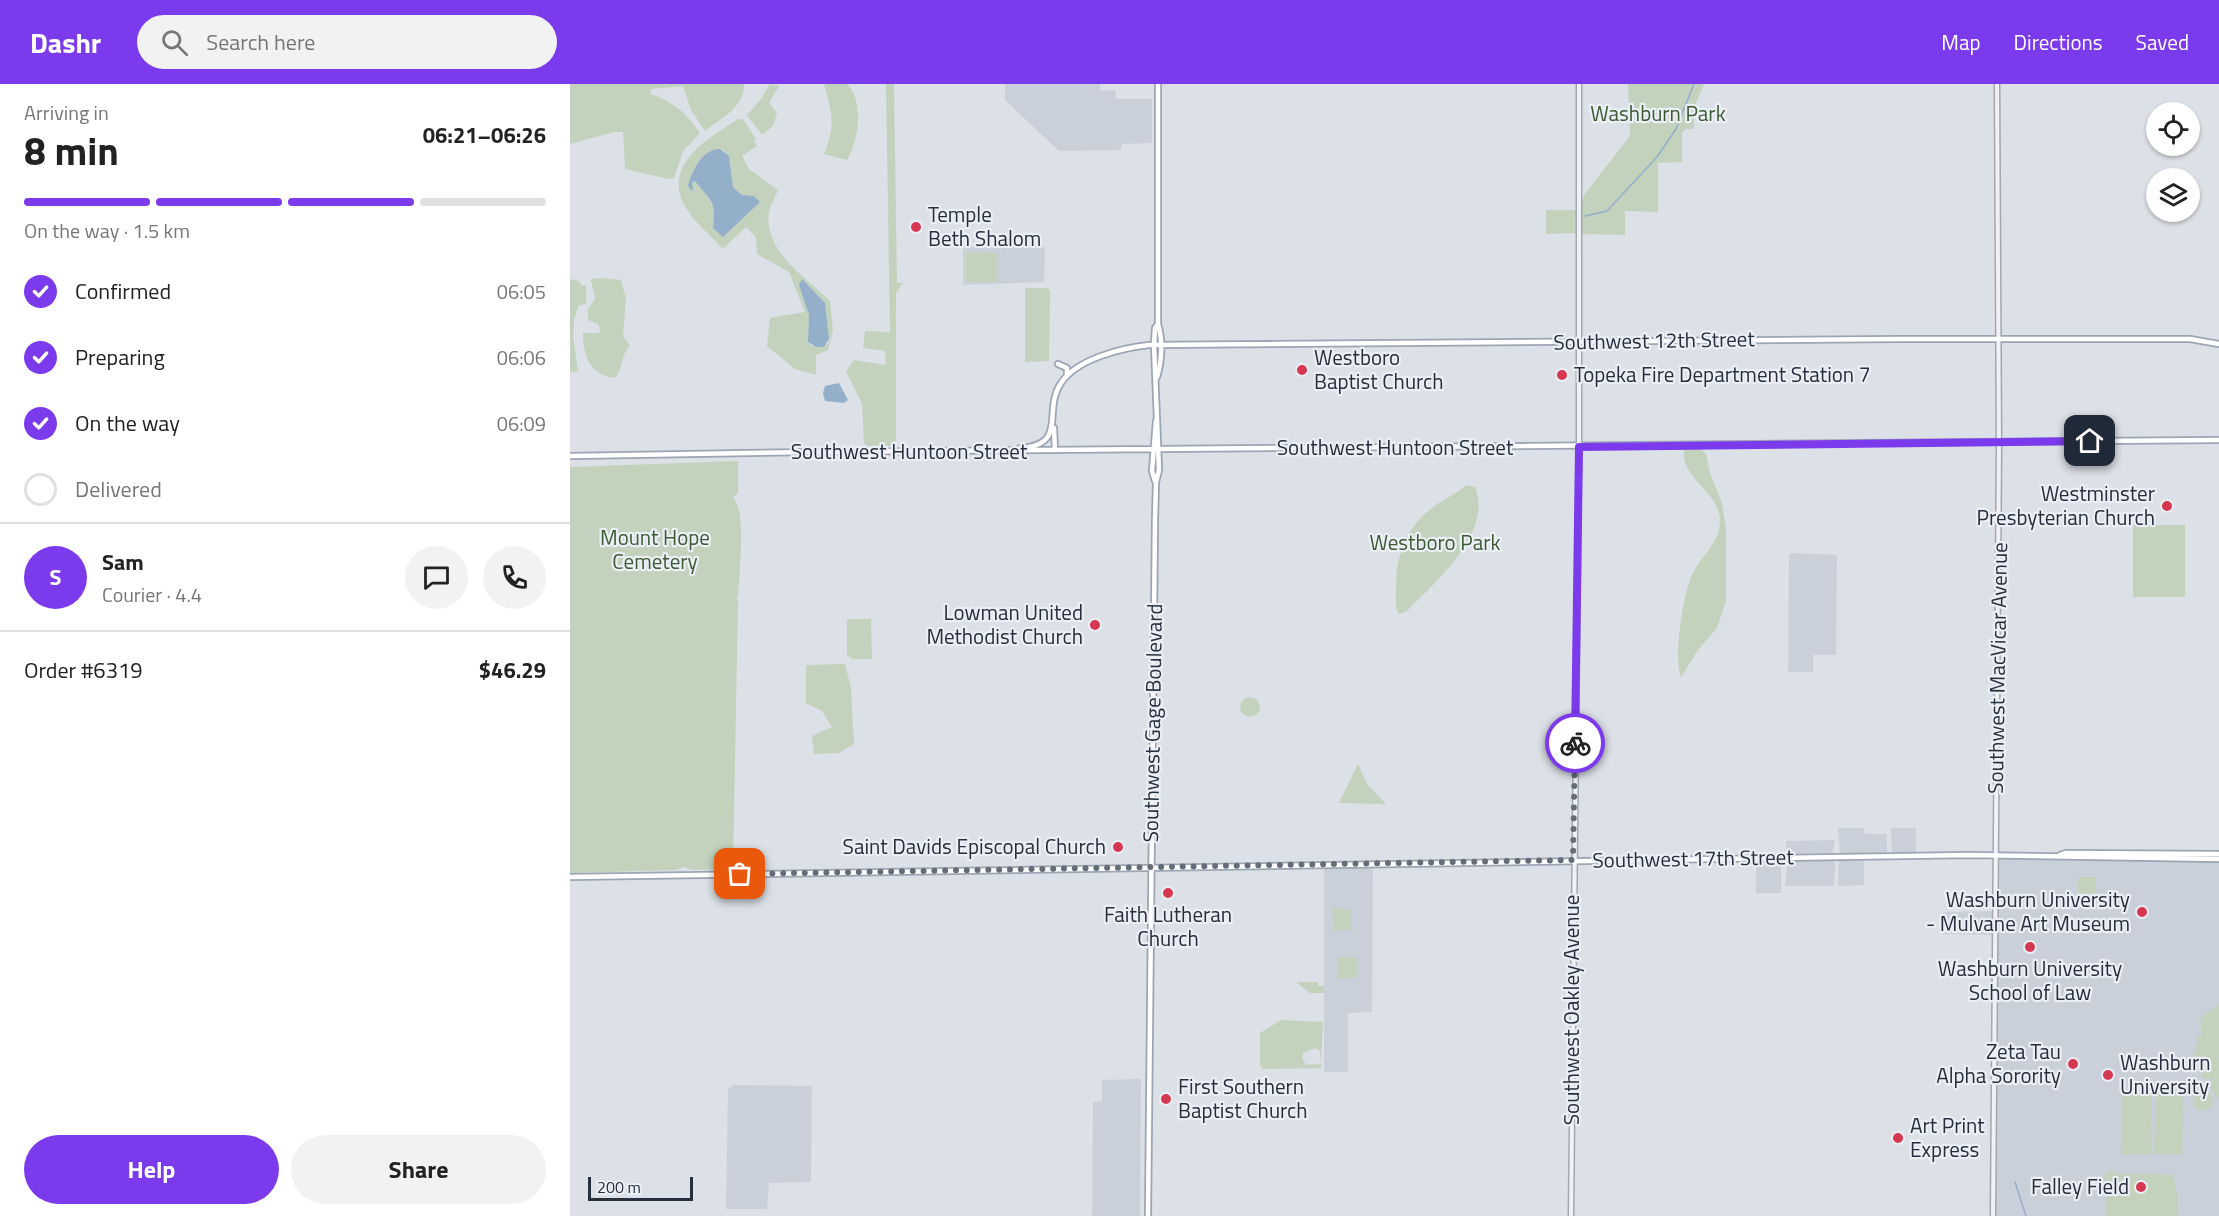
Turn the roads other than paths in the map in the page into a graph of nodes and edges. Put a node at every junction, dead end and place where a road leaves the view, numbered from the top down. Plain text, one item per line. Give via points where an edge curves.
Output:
1 (1158, 84) edge
2 (1579, 84) edge
3 (1997, 84) edge
4 (1998, 339) junction
5 (1578, 341) junction
6 (2219, 344) edge
7 (1158, 345) junction
8 (1058, 364) dead end
9 (1066, 377) junction
10 (1053, 407) junction
11 (2219, 440) edge
12 (1999, 442) junction
13 (1579, 447) junction
14 (1055, 450) junction
15 (1156, 450) junction
16 (1009, 452) junction
17 (570, 456) edge
18 (2219, 854) edge
19 (1995, 855) junction
20 (2060, 855) junction
21 (2219, 859) edge
22 (1573, 860) junction
23 (1152, 867) junction
24 (570, 877) edge
25 (1148, 1216) edge
26 (1571, 1216) edge
27 (1993, 1216) edge

1 - 7 main road, Southwest Gage Boulevard
2 - 5 street, Southwest Oakley Avenue
3 - 4 street, Southwest MacVicar Avenue
4 - 5 main road, Southwest 12th Street
4 - 6 main road, Southwest 12th Street via 2190,339
4 - 12 street, Southwest MacVicar Avenue
5 - 7 main road, Southwest 12th Street
5 - 13 street, Southwest Oakley Avenue
7 - 9 main road, Southwest 12th Street via 1090,362
7 - 15 main road, Southwest Gage Boulevard
8 - 9 main road via 1067,368
9 - 10 main road
10 - 14 main road
10 - 16 main road via 1052,428 1046,440 1035,447
11 - 12 main road, Southwest Huntoon Street
12 - 13 main road, Southwest Huntoon Street
12 - 19 street, Southwest MacVicar Avenue
13 - 15 main road, Southwest Huntoon Street
13 - 22 street, Southwest Oakley Avenue
14 - 15 main road, Southwest Huntoon Street
14 - 16 main road, Southwest Huntoon Street
15 - 23 main road, Southwest Gage Boulevard
16 - 17 main road, Southwest Huntoon Street
18 - 20 main road, Southwest 17th Street
19 - 20 main road, Southwest 17th Street
19 - 22 main road, Southwest 17th Street
19 - 27 street, Southwest MacVicar Avenue
20 - 21 main road, Southwest 17th Street
22 - 23 main road, Southwest 17th Street
22 - 26 street, Southwest Oakley Avenue
23 - 24 main road, Southwest 17th Street
23 - 25 main road, Southwest Gage Boulevard

